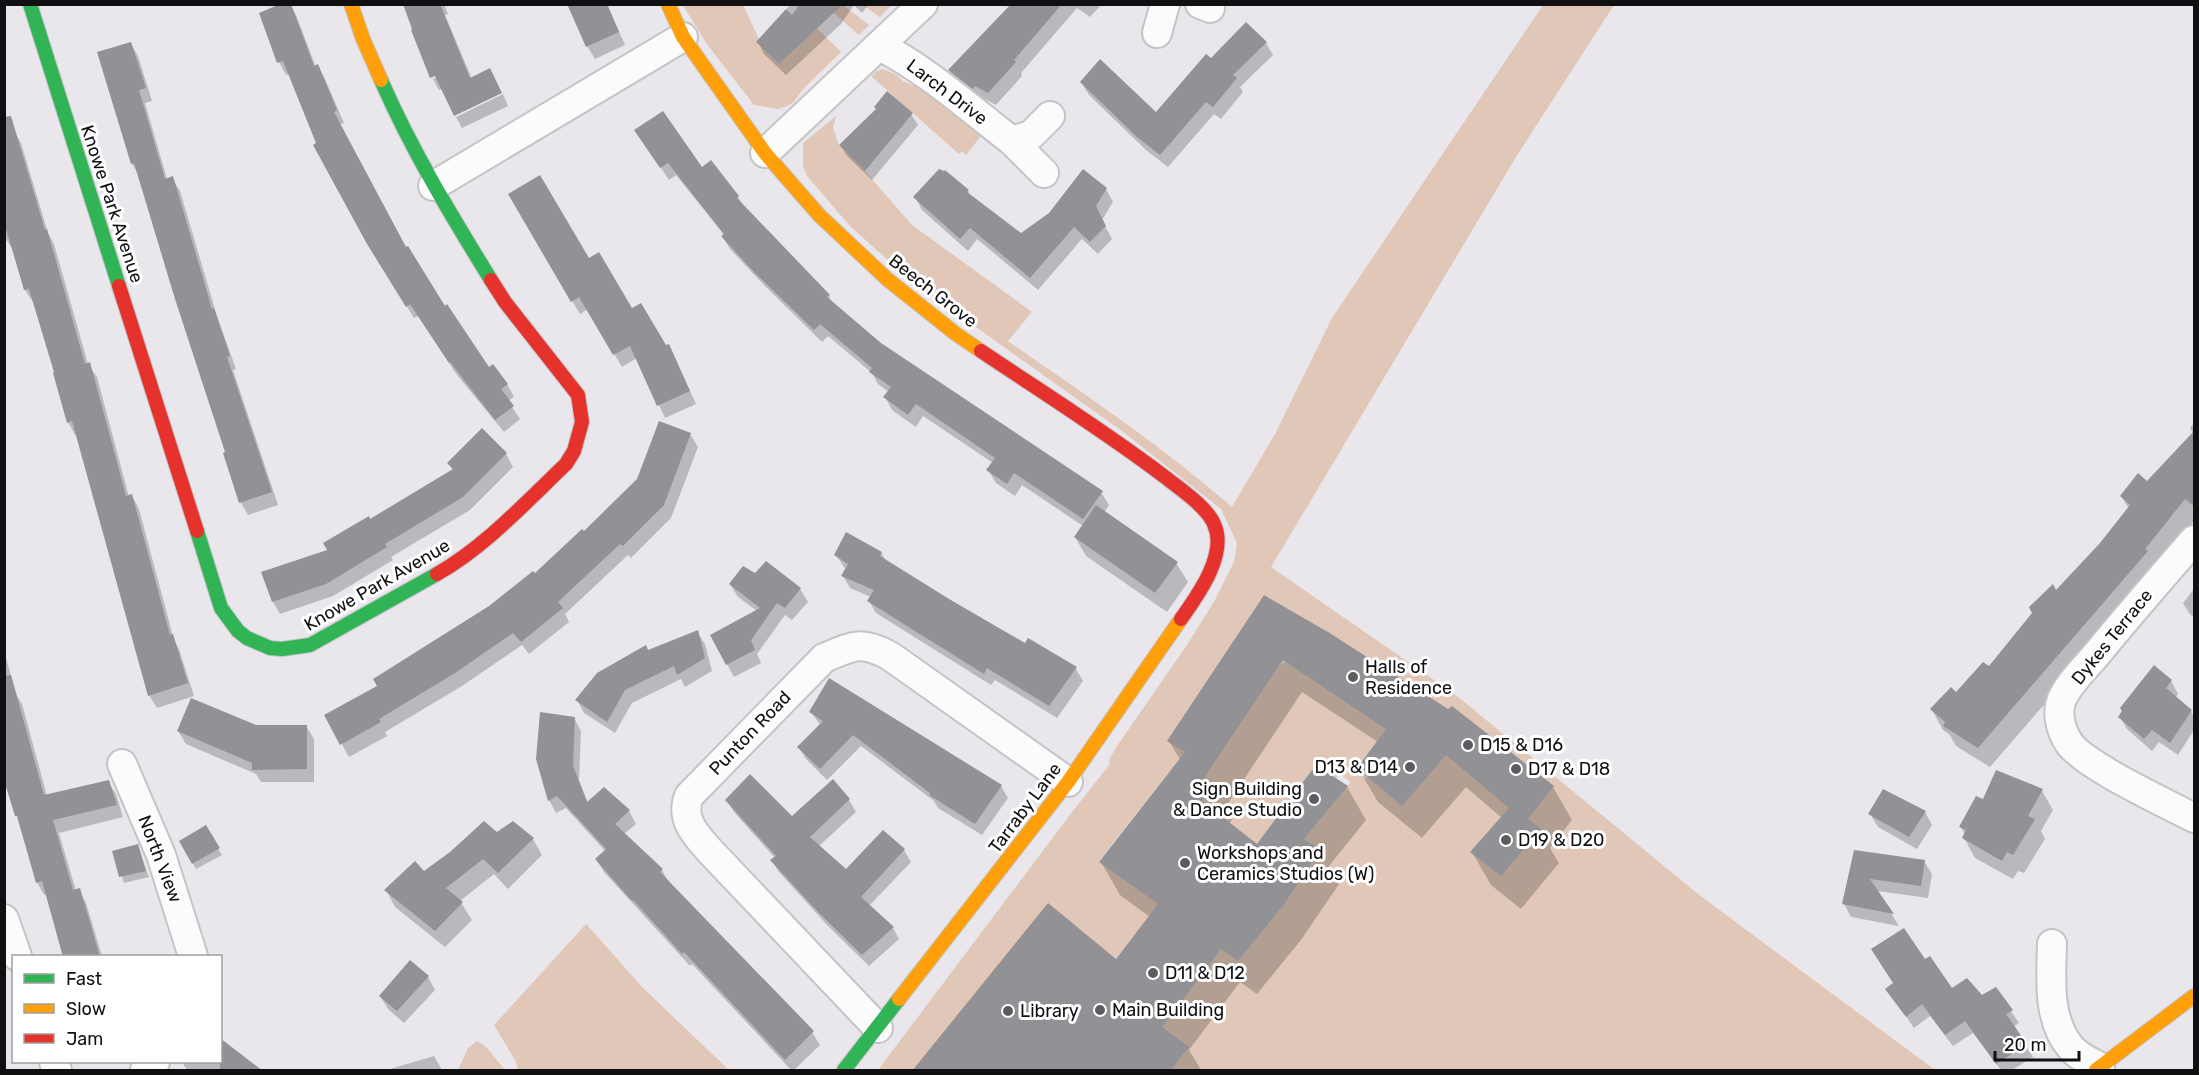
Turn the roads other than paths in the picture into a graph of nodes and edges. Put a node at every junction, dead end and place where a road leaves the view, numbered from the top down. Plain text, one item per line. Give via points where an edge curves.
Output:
1 (30, 4) edge
2 (351, 4) edge
3 (668, 4) edge
4 (922, 4) edge
5 (1167, 5) edge
6 (1157, 33) dead end
7 (683, 37) junction
8 (880, 46) junction
9 (1050, 116) dead end
10 (1012, 141) junction
11 (765, 153) junction
12 (1044, 173) dead end
13 (433, 186) junction
14 (2194, 540) edge
15 (1216, 555) joint
16 (122, 764) dead end
17 (1068, 782) junction
18 (2194, 818) edge
19 (4, 920) edge
20 (2052, 944) dead end
21 (16, 955) edge
22 (192, 955) edge
23 (2194, 996) edge
24 (878, 1028) junction
25 (2098, 1069) edge
26 (844, 1071) edge

1 - 13 street, Knowe Park Avenue via 221,608 239,633 266,648 296,649 310,645 453,565 556,475 574,451 582,422 578,394 505,302
2 - 13 street, Knowe Park Avenue via 400,124
3 - 7 street, Beech Grove
4 - 8 street
5 - 6 street
7 - 11 street, Beech Grove
7 - 13 street
8 - 10 street, Larch Drive via 929,77
8 - 11 street
9 - 10 street via 1030,135
10 - 12 street, Larch Drive
11 - 15 street, Beech Grove via 819,215 886,279 956,334 1192,498 1214,523
14 - 18 street, Dykes Terrace via 2076,680 2062,699 2060,713 2062,730 2071,745 2093,763
15 - 17 street, Tarraby Lane via 1199,593
16 - 22 street, North View via 161,855
17 - 24 street, Tarraby Lane
17 - 24 street, Punton Road via 891,656 874,647 853,646 824,658 689,796 685,813 690,827
19 - 21 street
20 - 25 street via 2052,1003 2059,1030 2073,1051
23 - 25 street
24 - 26 street, Tarraby Lane

